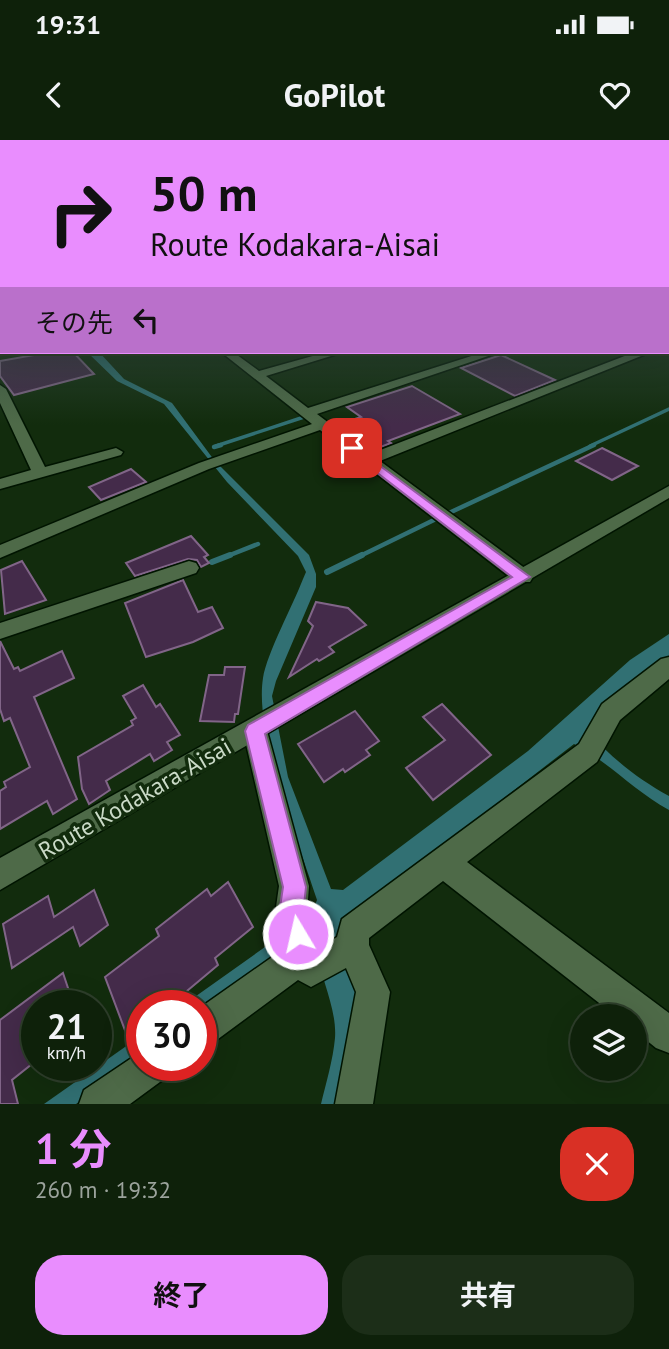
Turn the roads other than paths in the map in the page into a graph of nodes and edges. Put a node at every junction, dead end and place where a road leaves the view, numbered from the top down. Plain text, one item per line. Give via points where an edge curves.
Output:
1 (229, 354) edge
2 (332, 354) edge
3 (489, 354) edge
4 (640, 354) edge
5 (258, 375) junction
6 (0, 389) edge
7 (309, 412) junction
8 (322, 425) junction
9 (116, 452) dead end
10 (368, 460) junction
11 (40, 472) junction
12 (0, 484) edge
13 (669, 491) edge
14 (0, 552) edge
15 (189, 568) dead end
16 (523, 577) junction
17 (0, 631) edge
18 (669, 666) edge
19 (255, 731) junction
20 (443, 862) junction
21 (0, 875) edge
22 (353, 946) junction
23 (310, 961) junction
24 (217, 1019) edge
25 (669, 1035) edge
26 (130, 1081) edge
27 (98, 1104) edge
28 (354, 1104) edge

1 - 5 street
2 - 5 street
3 - 7 street
4 - 10 street
5 - 7 street
6 - 11 street
7 - 8 street
8 - 10 street
8 - 14 street
9 - 11 street
10 - 16 street
11 - 12 street
13 - 16 street, Route Kodakara-Aisai
15 - 17 street
16 - 19 street, Route Kodakara-Aisai
18 - 20 street via 611,712 595,741
19 - 21 street, Route Kodakara-Aisai
19 - 23 street via 294,887 291,914
20 - 22 street via 353,930
20 - 25 street
22 - 23 street
22 - 28 street via 373,992
23 - 24 street
26 - 27 street

